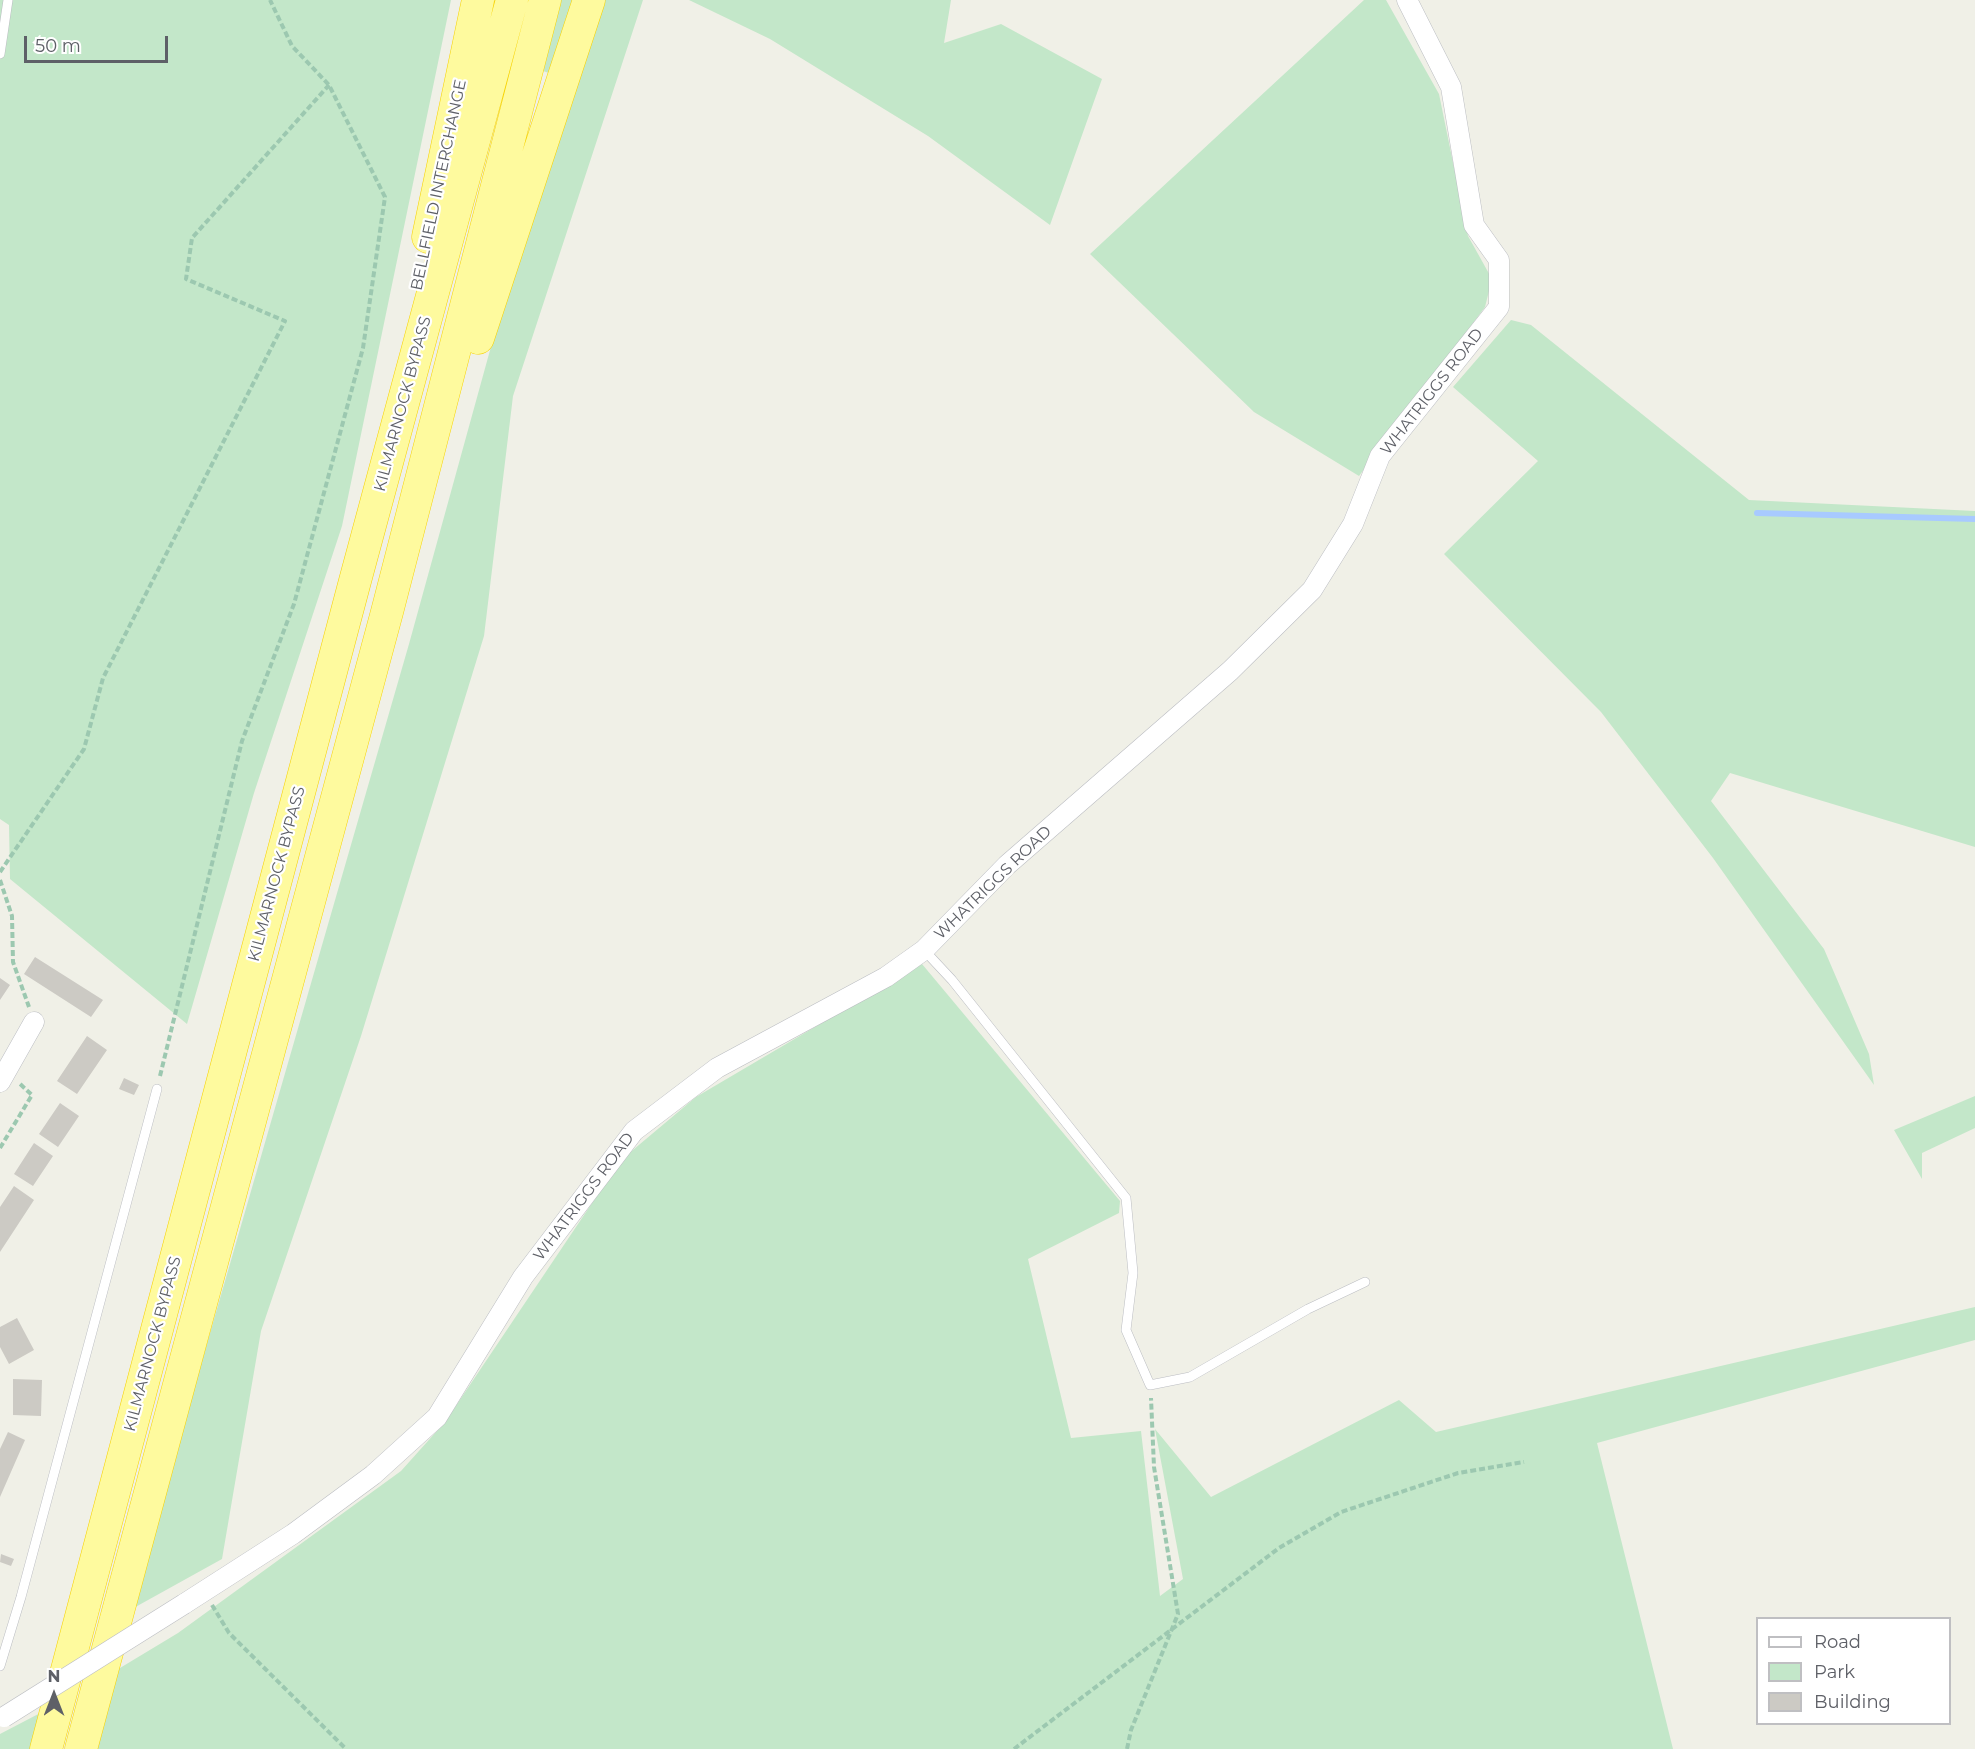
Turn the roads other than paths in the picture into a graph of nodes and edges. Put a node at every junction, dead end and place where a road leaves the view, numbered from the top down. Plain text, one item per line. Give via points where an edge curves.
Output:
1 (8, 0) edge
2 (478, 0) edge
3 (512, 0) edge
4 (545, 0) edge
5 (589, 0) edge
6 (1407, 0) edge
7 (0, 54) edge
8 (355, 581) junction
9 (387, 612) junction
10 (924, 950) junction
11 (34, 1022) road end
12 (1, 1077) edge
13 (157, 1089) road end
14 (1365, 1282) dead end
15 (0, 1666) edge
16 (2, 1718) edge
17 (46, 1749) edge
18 (81, 1749) edge

1 - 7 lane
2 - 8 highway, BELLFIELD INTERCHANGE
3 - 8 highway, KILMARNOCK BYPASS
4 - 9 highway, KILMARNOCK BYPASS
5 - 9 highway
6 - 10 street, WHATRIGGS ROAD via 1450,87 1474,225 1499,260 1499,307 1380,456 1353,524 1311,590 1230,671 1007,865
8 - 17 highway, KILMARNOCK BYPASS
9 - 18 highway, KILMARNOCK BYPASS
10 - 14 lane via 1126,1198 1133,1273 1126,1330 1150,1385 1190,1377 1308,1309
10 - 16 street, WHATRIGGS ROAD, bridge via 886,976 717,1068 634,1131 523,1276 437,1417 373,1475 205,1592
11 - 12 street
13 - 15 lane

